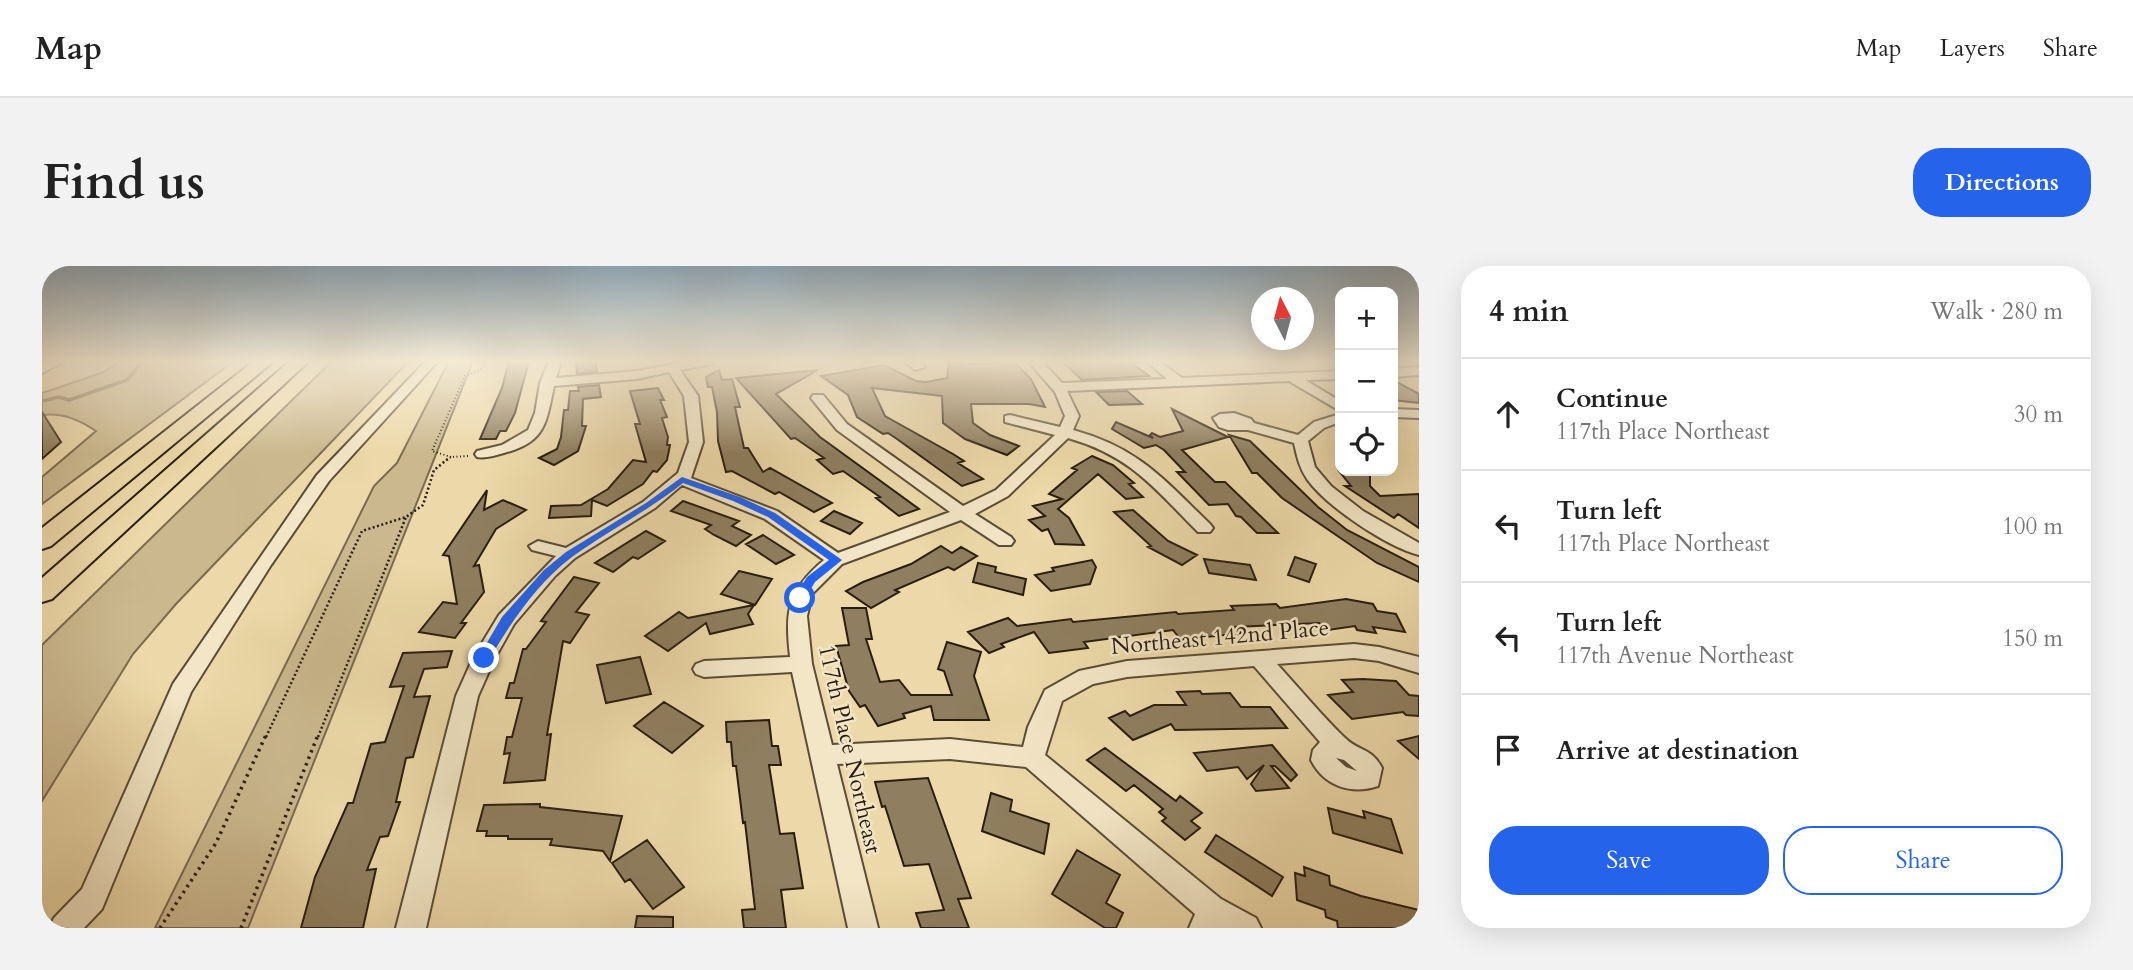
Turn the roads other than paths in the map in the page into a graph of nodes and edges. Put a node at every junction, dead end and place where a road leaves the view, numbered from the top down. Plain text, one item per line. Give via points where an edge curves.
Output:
1 (209, 392) edge
2 (227, 392) edge
3 (256, 392) edge
4 (261, 392) edge
5 (403, 392) edge
6 (545, 392) edge
7 (688, 392) edge
8 (1063, 392) edge
9 (1315, 392) edge
10 (818, 398) dead end
11 (1335, 404) edge
12 (1398, 413) edge
13 (1419, 414) edge
14 (1010, 419) dead end
15 (1335, 420) edge
16 (1248, 426) dead end
17 (1064, 434) junction
18 (1301, 440) junction
19 (482, 454) road end
20 (682, 480) junction
21 (963, 513) junction
22 (42, 522) edge
23 (1204, 528) dead end
24 (42, 541) edge
25 (1005, 541) dead end
26 (538, 546) dead end
27 (1419, 550) edge
28 (569, 554) junction
29 (836, 560) junction
30 (42, 573) edge
31 (42, 593) edge
32 (1261, 660) junction
33 (801, 664) junction
34 (1419, 665) edge
35 (704, 670) dead end
36 (1339, 748) dead end
37 (823, 755) junction
38 (1032, 758) junction
39 (1208, 918) edge
40 (64, 928) edge
41 (411, 928) edge
42 (863, 928) edge
43 (1246, 928) edge

1 - 22 highway
2 - 24 highway
3 - 30 highway
4 - 31 highway
5 - 40 street via 323,478 188,678 92,899
6 - 19 street via 540,427 532,438
7 - 20 street via 696,442
8 - 17 street via 1072,416
9 - 11 street
10 - 21 street via 842,427
12 - 13 street
14 - 17 street
15 - 18 street via 1319,425
16 - 18 street
17 - 21 street, 117th Place Northeast via 1002,493
17 - 23 street via 1098,444 1138,464
18 - 27 street via 1307,468 1315,480 1368,521
20 - 28 street
20 - 29 street via 771,515
21 - 25 street
21 - 29 street, 117th Place Northeast
26 - 28 street
28 - 41 street via 506,620 467,696
29 - 33 street, 117th Place Northeast via 810,580 800,598 796,622
32 - 34 street, Northeast 142nd Place via 1354,652
32 - 36 street
32 - 38 street, Northeast 142nd Place via 1127,669 1087,677 1054,696
33 - 35 street
33 - 37 street, 117th Place Northeast
37 - 38 street via 950,749
37 - 42 street, 117th Place Northeast
38 - 39 street
39 - 43 street

